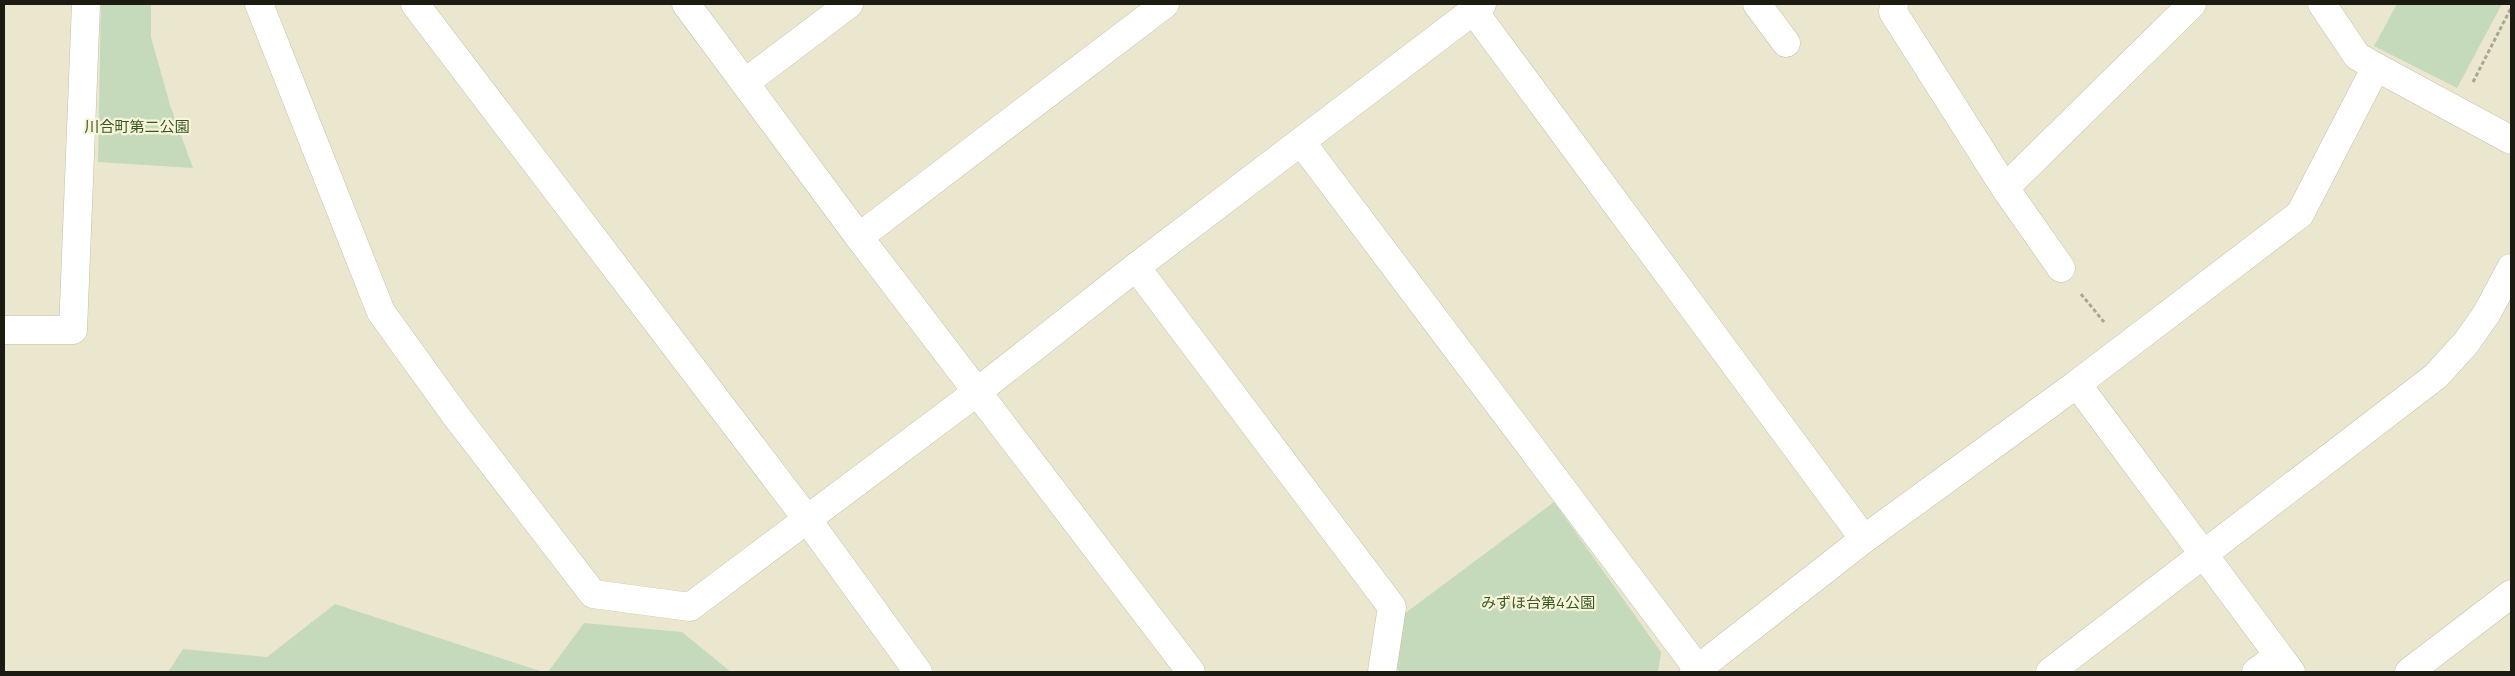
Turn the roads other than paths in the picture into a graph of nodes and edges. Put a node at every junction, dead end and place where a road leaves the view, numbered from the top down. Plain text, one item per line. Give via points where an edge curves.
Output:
1 (86, 4) edge
2 (259, 4) edge
3 (415, 4) edge
4 (686, 4) edge
5 (849, 4) edge
6 (1165, 4) edge
7 (1757, 4) edge
8 (1894, 4) edge
9 (2192, 4) edge
10 (2322, 4) edge
11 (1477, 7) edge
12 (1786, 44) dead end
13 (2376, 67) junction
14 (746, 82) junction
15 (2511, 140) edge
16 (1302, 143) junction
17 (2004, 188) junction
18 (859, 237) junction
19 (1136, 267) junction
20 (2061, 268) road end
21 (2511, 268) edge
22 (4, 330) edge
23 (2077, 384) junction
24 (977, 392) junction
25 (807, 519) junction
26 (1864, 539) junction
27 (2205, 555) junction
28 (2511, 594) edge
29 (2284, 664) edge
30 (1696, 671) edge
31 (918, 672) edge
32 (1191, 672) edge
33 (1382, 672) edge
34 (2050, 672) edge
35 (2256, 672) edge
36 (2409, 672) edge

1 - 22 street via 73,330
2 - 25 street via 381,312 456,416 593,594 690,607
3 - 25 street
4 - 14 street
5 - 14 street
6 - 18 street
7 - 12 street
8 - 17 street via 1893,12
9 - 17 street
10 - 13 street via 2357,56
11 - 16 street
11 - 26 street
13 - 15 street
13 - 23 street via 2300,214
14 - 18 street
16 - 19 street
16 - 30 street
17 - 20 street
18 - 24 street
19 - 24 street
19 - 33 street via 1392,607
21 - 27 street via 2487,313 2466,343 2436,376
23 - 26 street
23 - 27 street
24 - 25 street
24 - 32 street
25 - 31 street
26 - 30 street
27 - 29 street
27 - 34 street
28 - 36 street
29 - 35 street

